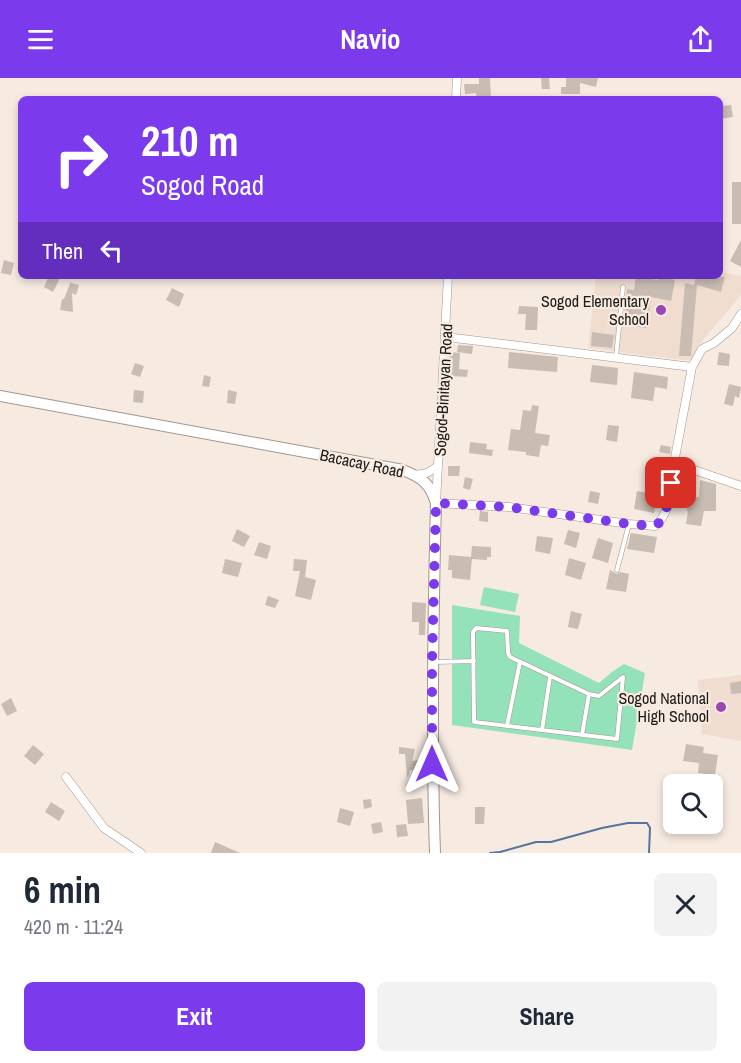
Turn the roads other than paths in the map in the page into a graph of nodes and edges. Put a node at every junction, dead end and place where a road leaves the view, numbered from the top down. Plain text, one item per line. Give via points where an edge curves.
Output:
1 (457, 78) edge
2 (456, 96) edge
3 (448, 279) edge
4 (623, 287) dead end
5 (741, 314) edge
6 (446, 337) junction
7 (616, 358) junction
8 (692, 367) junction
9 (0, 396) edge
10 (674, 463) junction
11 (438, 466) junction
12 (415, 475) junction
13 (741, 486) edge
14 (436, 503) junction
15 (629, 524) junction
16 (617, 570) dead end
17 (474, 661) junction
18 (520, 662) junction
19 (432, 663) junction
20 (550, 677) junction
21 (589, 694) junction
22 (507, 726) junction
23 (542, 730) junction
24 (582, 735) junction
25 (66, 777) dead end
26 (141, 853) edge
27 (435, 853) edge

1 - 2 street
3 - 6 street, Sogod-Binitayan Road
4 - 7 lane
5 - 8 street via 732,328 702,350
6 - 7 street
6 - 11 street, Sogod-Binitayan Road
7 - 8 street
8 - 10 street
9 - 12 main road, Bacacay Road
10 - 13 street
10 - 15 street via 669,502 660,522 655,526
11 - 12 street
11 - 14 street, Sogod-Binitayan Road
12 - 14 main road, Bacacay Road via 430,487
14 - 15 street via 508,507
14 - 19 main road
15 - 16 lane
17 - 18 lane via 476,628 507,631 508,653
17 - 19 lane
17 - 22 lane via 474,722
18 - 20 lane
18 - 22 lane
19 - 27 main road
20 - 21 lane
20 - 23 lane
21 - 24 lane
21 - 24 lane via 599,696 623,676 617,739
22 - 23 lane
23 - 24 lane
25 - 26 street via 104,828

